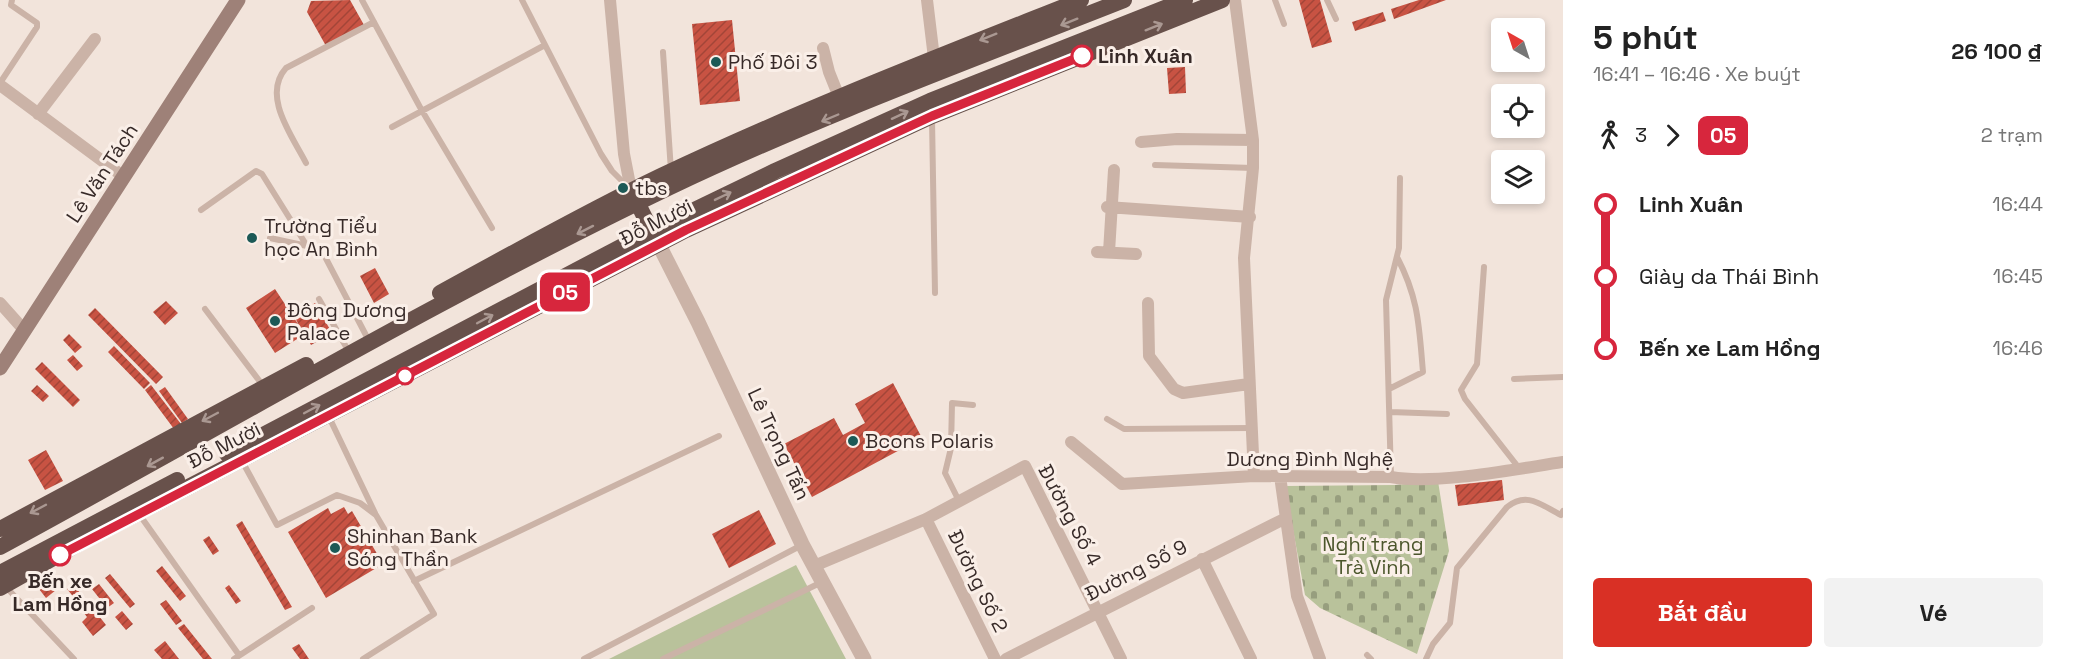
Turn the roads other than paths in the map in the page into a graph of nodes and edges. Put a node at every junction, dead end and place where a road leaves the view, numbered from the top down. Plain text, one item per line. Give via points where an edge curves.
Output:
1 (12, 0) edge
2 (238, 0) edge
3 (362, 0) edge
4 (522, 0) edge
5 (610, 0) edge
6 (927, 0) edge
7 (1081, 0) edge
8 (1124, 0) edge
9 (1185, 0) edge
10 (1222, 0) edge
11 (1236, 0) edge
12 (1275, 0) edge
13 (1327, 0) edge
14 (1335, 19) dead end
15 (374, 22) junction
16 (1284, 24) dead end
17 (94, 39) dead end
18 (545, 45) junction
19 (824, 48) dead end
20 (663, 52) dead end
21 (934, 58) junction
22 (0, 84) edge
23 (839, 97) junction
24 (422, 109) junction
25 (38, 114) junction
26 (932, 116) junction
27 (392, 127) dead end
28 (1253, 140) junction
29 (1141, 142) dead end
30 (306, 164) dead end
31 (1155, 165) dead end
32 (1254, 168) junction
33 (1114, 170) dead end
34 (671, 171) junction
35 (124, 177) junction
36 (1400, 178) dead end
37 (634, 197) junction
38 (1110, 207) junction
39 (201, 210) dead end
40 (1250, 217) junction
41 (492, 228) dead end
42 (270, 238) dead end
43 (655, 238) junction
44 (307, 246) junction
45 (1136, 254) dead end
46 (1396, 257) junction
47 (1484, 267) dead end
48 (934, 293) dead end
49 (318, 299) dead end
50 (0, 303) edge
51 (1148, 303) dead end
52 (206, 309) dead end
53 (25, 331) junction
54 (367, 337) junction
55 (346, 348) junction
56 (0, 368) edge
57 (1563, 377) edge
58 (1514, 379) dead end
59 (1249, 384) junction
60 (264, 388) junction
61 (1389, 389) junction
62 (973, 405) dead end
63 (1390, 412) junction
64 (1447, 414) dead end
65 (328, 416) junction
66 (1107, 419) dead end
67 (1251, 428) junction
68 (719, 436) dead end
69 (1071, 442) dead end
70 (241, 459) junction
71 (1563, 462) edge
72 (1519, 469) junction
73 (1254, 476) junction
74 (1280, 477) junction
75 (1391, 477) junction
76 (960, 501) junction
77 (139, 513) junction
78 (376, 514) junction
79 (1562, 514) edge
80 (926, 519) junction
81 (1284, 519) junction
82 (0, 528) edge
83 (802, 544) junction
84 (0, 547) edge
85 (1202, 559) junction
86 (814, 566) junction
87 (414, 581) junction
88 (2, 582) edge
89 (823, 582) junction
90 (312, 608) dead end
91 (1098, 611) junction
92 (237, 657) edge
93 (74, 659) edge
94 (363, 659) edge
95 (584, 659) edge
96 (663, 659) edge
97 (864, 659) edge
98 (995, 659) edge
99 (1006, 659) edge
100 (1121, 659) edge
101 (1251, 659) edge
102 (1320, 659) edge
103 (1426, 659) edge

1 - 22 lane via 11,5 38,27
2 - 35 main road, Lê Văn Tách
3 - 15 lane
4 - 18 lane
5 - 37 street via 624,154
6 - 21 street
7 -> 21 highway, Đỗ Mười
8 -> 37 highway, Đỗ Mười
43 -> 9 highway, Đỗ Mười via 930,101
26 -> 10 highway, Đỗ Mười
11 - 28 street
12 - 16 lane
13 - 14 lane
15 - 24 lane
15 - 30 lane via 286,68 280,75 276,103
17 - 25 street
18 - 24 lane
18 - 37 lane via 612,171
19 - 23 street
20 - 34 lane
21 - 23 highway, Đỗ Mười
22 - 25 street
23 - 34 highway, Đỗ Mười
24 - 27 lane
24 - 41 lane
25 - 35 street
26 - 43 highway, Đỗ Mười via 686,230
26 - 48 lane
28 - 29 street
28 - 32 street
31 - 32 lane
32 - 40 street
33 - 38 street
34 - 37 highway, Đỗ Mười
35 - 53 main road, Lê Văn Tách
36 - 46 lane
37 - 43 highway
37 -> 54 highway, Đỗ Mười
38 - 40 street
38 - 45 street via 1103,252
39 - 44 lane via 256,171 262,174
40 - 59 street via 1244,258
42 - 44 lane
43 - 65 highway, Đỗ Mười
43 - 83 street, Lê Trọng Tấn
88 -> 43 highway, Đỗ Mười
44 - 54 lane via 321,249
46 - 61 lane via 1386,300
46 - 61 lane via 1418,309 1423,372
47 - 72 lane via 1477,364 1461,390
49 - 55 lane
50 - 53 street
51 - 59 street via 1149,356 1174,389 1183,393
52 - 60 lane
53 - 56 main road, Lê Văn Tách
54 - 55 highway, Đỗ Mười
55 - 60 highway, Đỗ Mười
55 -> 84 highway, Đỗ Mười
57 - 58 lane
59 - 67 street
60 -> 82 highway, Đỗ Mười
61 - 63 lane
62 - 76 lane via 951,403 951,448 945,472
63 - 64 lane
63 - 75 lane
65 - 70 highway, Đỗ Mười
65 - 78 lane
66 - 67 lane via 1124,429
67 - 73 street
68 - 87 lane
69 - 73 street, Dương Đình Nghệ via 1122,484
70 - 77 highway, Đỗ Mười
70 - 78 lane via 277,525 338,495
71 - 72 street, Dương Đình Nghệ
72 - 75 street, Dương Đình Nghệ via 1408,480
73 - 74 street, Dương Đình Nghệ
74 - 75 street, Dương Đình Nghệ
74 - 81 street
76 - 80 street, Đường Số 4
76 - 91 street, Đường Số 4 via 1025,466
77 - 88 highway, Đỗ Mười
77 - 92 lane
78 - 87 lane
79 - 103 lane via 1526,498 1507,507 1457,568 1450,622
80 - 86 street, Đường Số 4
80 - 98 street, Đường Số 2
81 - 85 street, Đường Số 9
81 - 102 street via 1297,596
83 - 86 street, Lê Trọng Tấn
83 - 95 lane
85 - 91 street, Đường Số 9
85 - 101 street
86 - 89 street, Lê Trọng Tấn
87 - 94 lane via 434,614
88 - 93 lane
89 - 96 lane
89 - 97 street, Lê Trọng Tấn
90 - 92 lane
91 - 99 street, Đường Số 9
91 - 100 street, Đường Số 4

